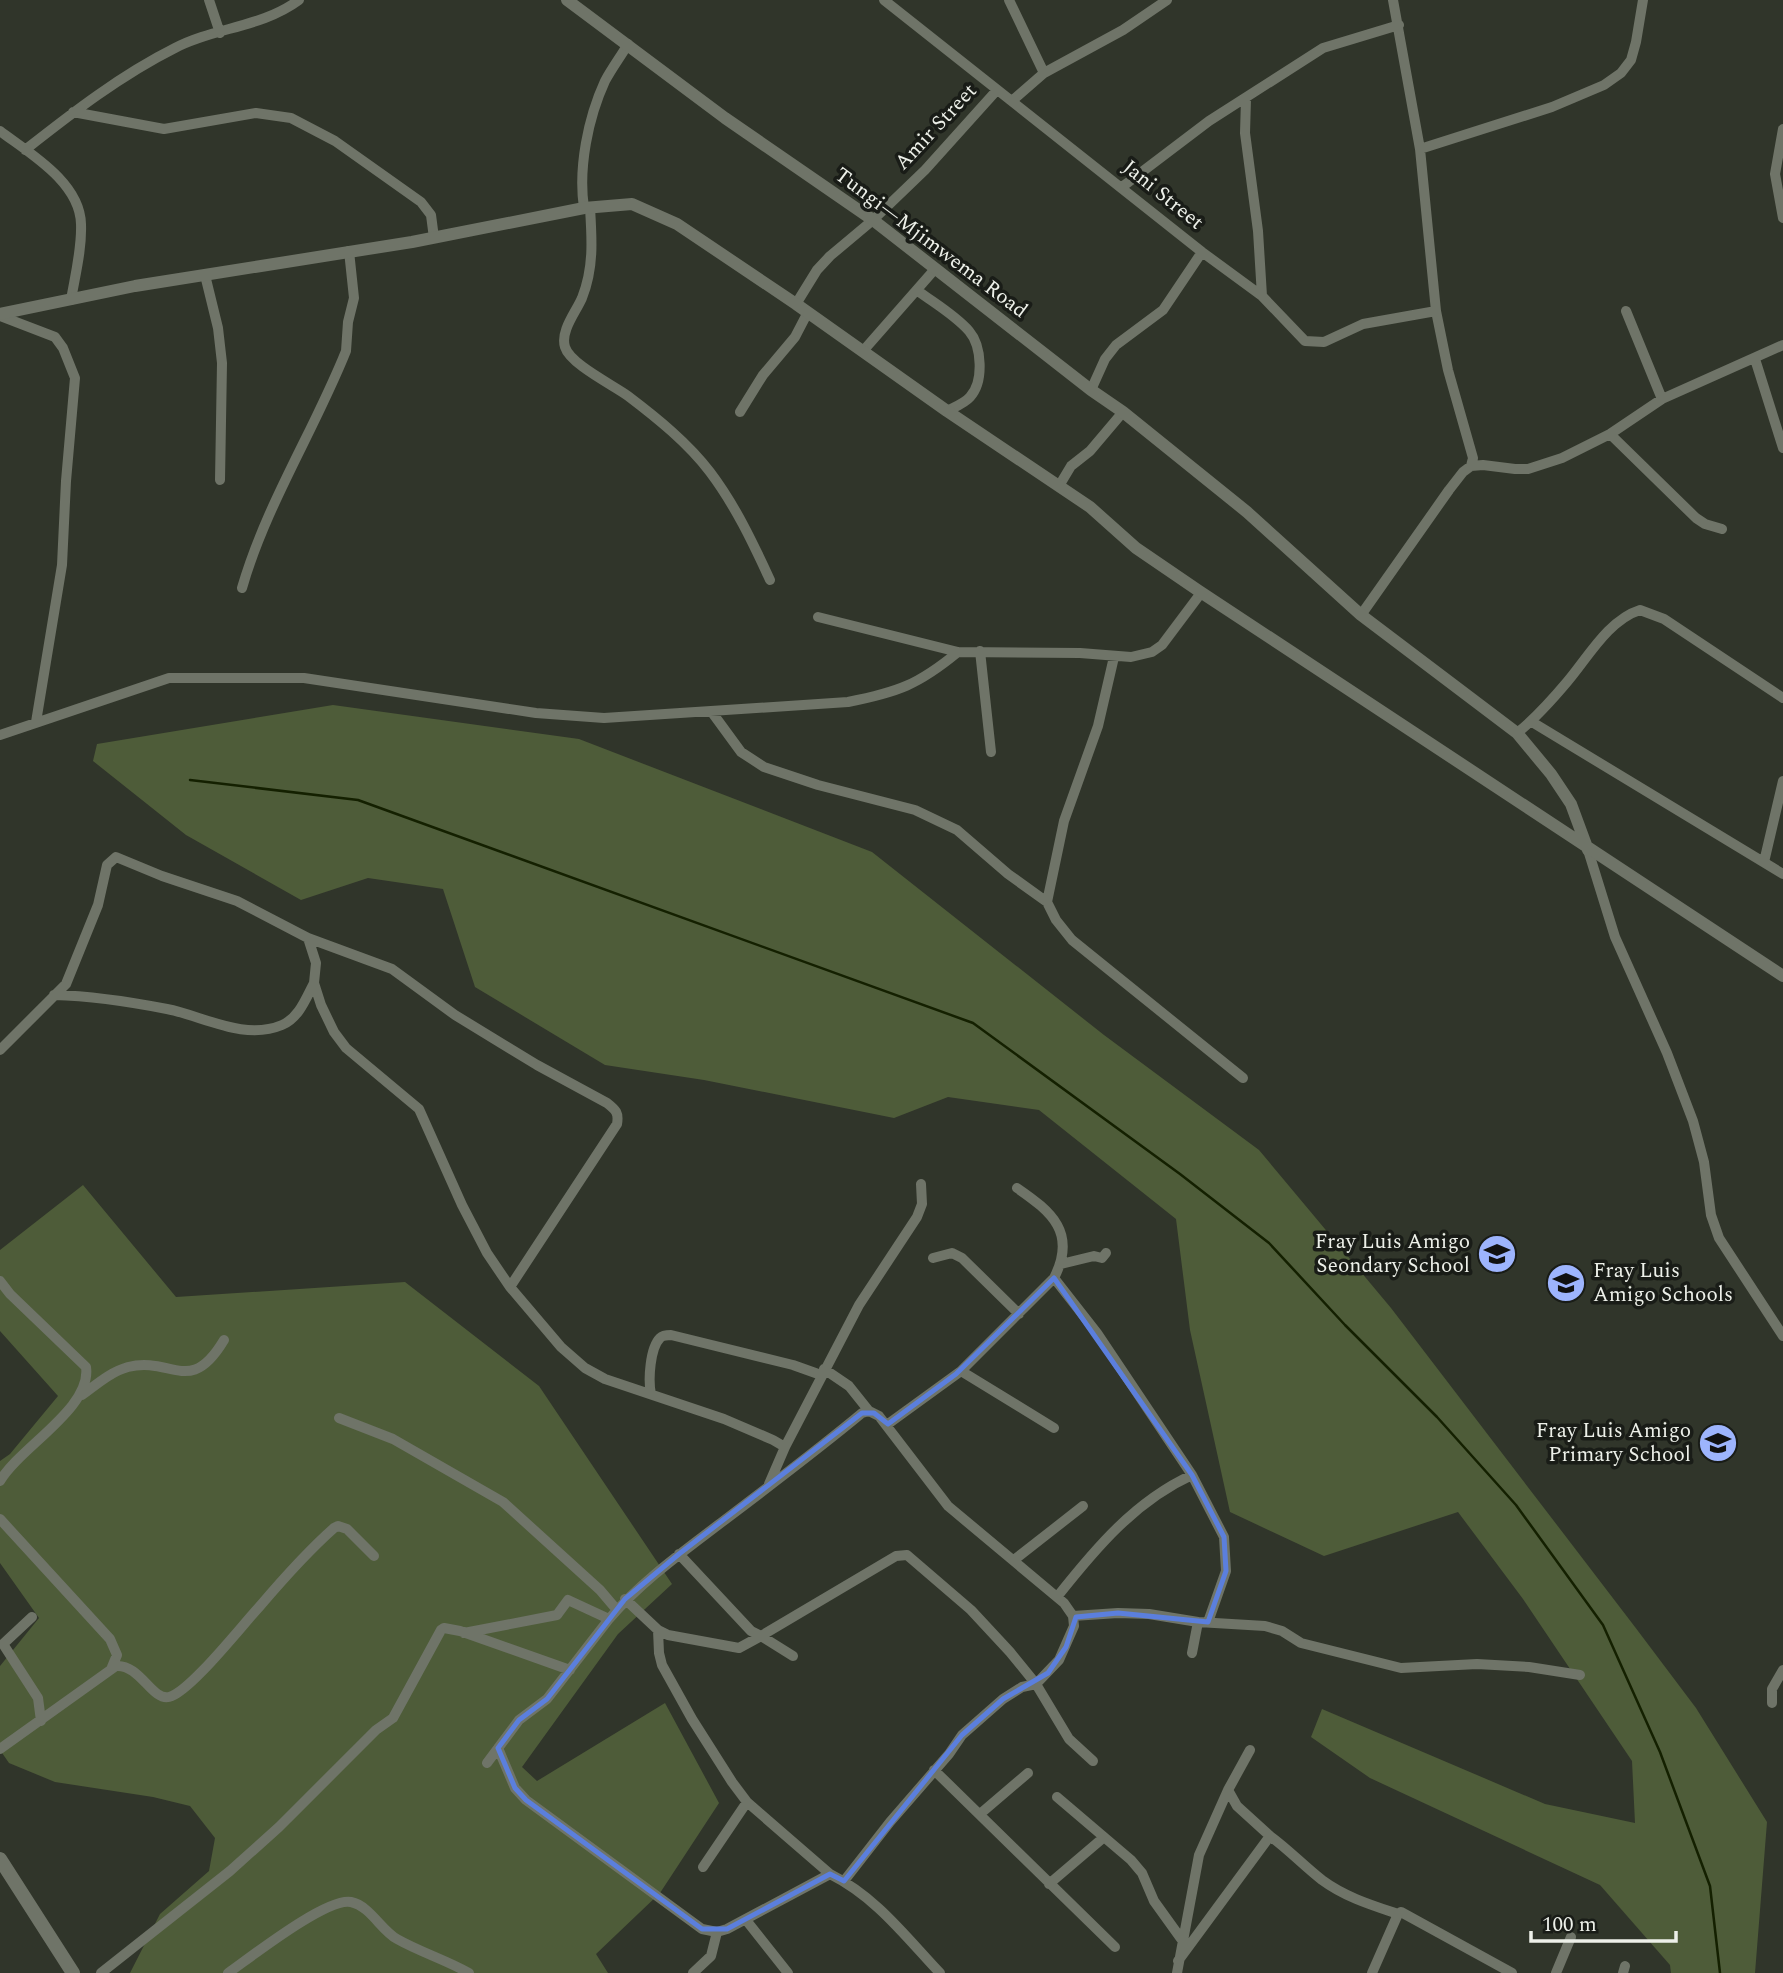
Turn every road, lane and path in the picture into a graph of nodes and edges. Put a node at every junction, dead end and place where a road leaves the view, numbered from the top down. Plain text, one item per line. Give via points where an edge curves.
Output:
1 (209, 0) edge
2 (299, 0) edge
3 (567, 0) edge
4 (1009, 0) edge
5 (1167, 0) edge
6 (1393, 0) edge
7 (1643, 0) edge
8 (888, 1) edge
9 (1399, 25) junction
10 (220, 33) junction
11 (628, 44) junction
12 (1044, 73) junction
13 (997, 90) junction
14 (1246, 99) junction
15 (1013, 100) junction
16 (73, 112) junction
17 (1783, 129) edge
18 (0, 131) edge
19 (1420, 149) junction
20 (24, 150) junction
21 (1122, 187) junction
22 (587, 208) junction
23 (1783, 218) edge
24 (873, 220) junction
25 (434, 238) junction
26 (349, 251) junction
27 (1202, 252) junction
28 (934, 269) junction
29 (205, 275) junction
30 (918, 290) junction
31 (1262, 296) junction
32 (71, 300) junction
33 (796, 304) junction
34 (1436, 311) junction
35 (1626, 311) dead end
36 (808, 312) junction
37 (0, 315) edge
38 (1783, 345) edge
39 (863, 351) junction
40 (1755, 359) junction
41 (1091, 390) junction
42 (1662, 398) junction
43 (947, 411) junction
44 (740, 412) dead end
45 (1123, 412) junction
46 (1611, 434) junction
47 (1783, 448) edge
48 (1471, 466) junction
49 (220, 480) dead end
50 (1059, 486) junction
51 (1722, 529) dead end
52 (770, 580) dead end
53 (242, 588) dead end
54 (1201, 593) junction
55 (1361, 615) junction
56 (818, 617) dead end
57 (980, 651) junction
58 (958, 652) junction
59 (1114, 657) junction
60 (1783, 698) edge
61 (711, 711) junction
62 (36, 722) junction
63 (1532, 722) junction
64 (1517, 733) junction
65 (0, 735) edge
66 (991, 752) dead end
67 (1783, 781) edge
68 (1588, 850) junction
69 (1764, 862) junction
70 (1783, 874) edge
71 (1046, 902) junction
72 (308, 939) junction
73 (1783, 976) edge
74 (314, 983) junction
75 (54, 995) junction
76 (0, 1050) edge
77 (1243, 1078) dead end
78 (921, 1184) dead end
79 (1017, 1188) dead end
80 (1106, 1253) dead end
81 (933, 1258) dead end
82 (1061, 1264) junction
83 (1055, 1278) junction
84 (0, 1281) edge
85 (510, 1287) junction
86 (1019, 1314) junction
87 (1783, 1336) edge
88 (224, 1340) dead end
89 (961, 1371) junction
90 (822, 1372) junction
91 (651, 1394) junction
92 (80, 1396) junction
93 (869, 1411) junction
94 (339, 1418) dead end
95 (888, 1424) junction
96 (1054, 1428) dead end
97 (785, 1447) junction
98 (1192, 1475) junction
99 (0, 1481) edge
100 (768, 1486) junction
101 (1083, 1506) dead end
102 (0, 1519) edge
103 (679, 1555) junction
104 (374, 1556) dead end
105 (1014, 1560) junction
106 (1057, 1597) junction
107 (625, 1600) junction
108 (613, 1614) junction
109 (1073, 1616) junction
110 (32, 1617) dead end
111 (1203, 1622) junction
112 (658, 1630) junction
113 (464, 1633) junction
114 (761, 1636) junction
115 (1192, 1653) dead end
116 (793, 1656) dead end
117 (112, 1667) junction
118 (570, 1670) junction
119 (1783, 1670) edge
120 (1580, 1675) dead end
121 (1036, 1684) junction
122 (1772, 1703) dead end
123 (41, 1720) junction
124 (498, 1748) junction
125 (0, 1749) edge
126 (1250, 1750) dead end
127 (1093, 1761) dead end
128 (487, 1763) dead end
129 (934, 1770) junction
130 (1028, 1773) dead end
131 (1228, 1790) junction
132 (1057, 1797) dead end
133 (747, 1802) junction
134 (980, 1814) junction
135 (1270, 1836) junction
136 (1102, 1838) junction
137 (0, 1859) edge
138 (703, 1867) dead end
139 (830, 1874) junction
140 (844, 1881) junction
141 (1049, 1884) junction
142 (1398, 1914) junction
143 (746, 1920) junction
144 (717, 1932) junction
145 (1571, 1937) dead end
146 (1182, 1940) junction
147 (1115, 1948) dead end
148 (1178, 1961) junction
149 (73, 1973) edge
150 (101, 1973) edge
151 (228, 1973) edge
152 (469, 1973) edge
153 (693, 1973) edge
154 (788, 1973) edge
155 (940, 1973) edge
156 (1177, 1973) edge
157 (1372, 1973) edge
158 (1512, 1973) edge
159 (1556, 1973) edge

1 - 10 street
2 - 10 street via 254,23
3 - 11 street, Tungi—Mjimwema Road
4 - 12 street
5 - 12 street
6 - 9 street
7 - 19 street via 1630,60 1604,85 1552,107
8 - 13 street, Jani Street
9 - 14 street via 1323,48
9 - 19 street
10 - 16 street via 175,48
11 - 22 street via 596,103 583,169
11 - 24 street, Tungi—Mjimwema Road via 725,118
12 - 15 street
13 - 15 street, Jani Street
13 - 24 street, Amir Street
14 - 21 street
14 - 31 street via 1245,133
15 - 21 street, Jani Street
16 - 20 street
16 - 25 street via 164,129 257,113 291,118 335,141 427,207
17 - 23 street via 1775,174
18 - 20 street
19 - 34 street
20 - 32 street via 60,179 79,210 80,240
21 - 27 street, Jani Street
22 - 25 street
22 - 33 street via 632,204 653,212
22 - 52 street via 591,265 564,338 565,349 696,456 748,532
24 - 28 street, Tungi—Mjimwema Road
24 - 33 street, Amir Street via 817,270
25 - 26 street
26 - 29 street
26 - 53 street via 355,298 346,351 266,522
27 - 31 street, Jani Street
27 - 41 street via 1163,310 1116,345
28 - 30 street
28 - 41 street, Tungi—Mjimwema Road
29 - 32 street
29 - 49 street via 222,363
30 - 39 street
30 - 43 street via 971,333 976,347 980,364 975,391
31 - 34 street, Jani Street via 1305,341 1315,343 1363,324
32 - 37 street
33 - 36 street
34 - 48 street via 1473,458
35 - 42 street
36 - 39 street
36 - 44 street
37 - 62 street via 55,337 75,378 61,565
38 - 40 street
39 - 43 street
40 - 42 street
40 - 47 street
41 - 45 street, Tungi—Mjimwema Road
42 - 46 street
43 - 50 street
45 - 50 street
45 - 55 street, Tungi—Mjimwema Road via 1264,527
46 - 48 street via 1543,466
46 - 51 street via 1696,518
48 - 55 street
50 - 54 street
54 - 59 street via 1161,645 1142,655
54 - 68 street
55 - 64 street, Tungi—Mjimwema Road
56 - 58 street
57 - 58 street
57 - 59 street
57 - 66 street
58 - 61 street via 932,674 881,695 848,702
59 - 71 street via 1098,726 1062,831
60 - 63 street via 1664,619 1640,610 1626,616 1605,636
61 - 62 street via 604,718 536,713 304,678 169,678
61 - 71 street via 750,760 818,785 926,814 957,830
62 - 65 street
63 - 64 street
63 - 69 street
64 - 68 street, Tungi—Mjimwema Road via 1571,804
67 - 69 street
68 - 73 street
68 - 87 street via 1615,937 1693,1121 1711,1215 1720,1238
69 - 70 street
71 - 77 street via 1072,940
72 - 74 street via 316,963
72 - 75 street via 237,901 116,857 107,865 98,905 66,984
72 - 85 street via 392,969 455,1015 615,1109 617,1124
74 - 75 street via 293,1018 253,1030 168,1009
74 - 85 street via 334,1032 346,1048 419,1109 461,1205
75 - 76 street
78 - 90 street via 917,1217
79 - 82 street via 1058,1224 1064,1249
80 - 82 street via 1102,1258
81 - 86 street via 952,1253 962,1258
82 - 83 street
83 - 86 street
83 - 98 street
84 - 92 street via 86,1367
85 - 91 street via 585,1368
86 - 89 street
88 - 92 street via 199,1368 129,1367
89 - 95 street
89 - 96 street
90 - 91 street via 665,1335 659,1339 649,1371
90 - 93 street via 849,1386
90 - 97 street
91 - 97 street via 724,1419
92 - 99 street
93 - 95 street
93 - 100 street
94 - 108 street via 393,1439 503,1502 600,1590
95 - 105 street via 948,1506
97 - 100 street
98 - 106 street via 1127,1518 1092,1552
98 - 111 street via 1224,1537 1227,1555 1226,1571
100 - 103 street
101 - 105 street
102 - 117 street via 110,1639 117,1655
103 - 107 street
103 - 114 street via 751,1632
104 - 117 street via 347,1530 334,1528 219,1653 170,1697 159,1695 127,1666
105 - 106 street
106 - 109 street
107 - 108 street
107 - 112 street
108 - 113 street via 568,1600 557,1615
108 - 118 street
109 - 111 street via 1149,1614
109 - 121 street via 1066,1647
110 - 123 street via 4,1644 38,1698
111 - 115 street
111 - 120 street via 1265,1626 1301,1643 1401,1668 1477,1664
112 - 114 street via 739,1648
112 - 133 street via 662,1665
113 - 118 street
113 - 150 street via 441,1630 393,1718 230,1871
114 - 116 street
114 - 121 street via 896,1556 907,1555 971,1610
117 - 123 street
118 - 124 street via 547,1699 519,1720
119 - 122 street via 1772,1689
121 - 127 street via 1069,1739
121 - 129 street via 1003,1699 962,1735
123 - 125 street
124 - 128 street
124 - 144 street via 515,1788 526,1800 702,1929
126 - 131 street
129 - 134 street
129 - 140 street
130 - 134 street
131 - 135 street via 1237,1806
131 - 146 street via 1199,1855
132 - 136 street
133 - 138 street
133 - 139 street
134 - 141 street
135 - 142 street via 1339,1891
135 - 148 street
136 - 141 street
136 - 146 street via 1142,1873 1154,1901
137 - 149 main road
139 - 140 street
139 - 143 street
140 - 155 street via 876,1904
141 - 147 street
142 - 157 street
142 - 158 street via 1406,1912
143 - 144 street
143 - 154 street
144 - 153 street via 711,1956
145 - 159 street
146 - 148 street
148 - 156 street
151 - 152 street via 323,1908 343,1902 362,1907 395,1938

